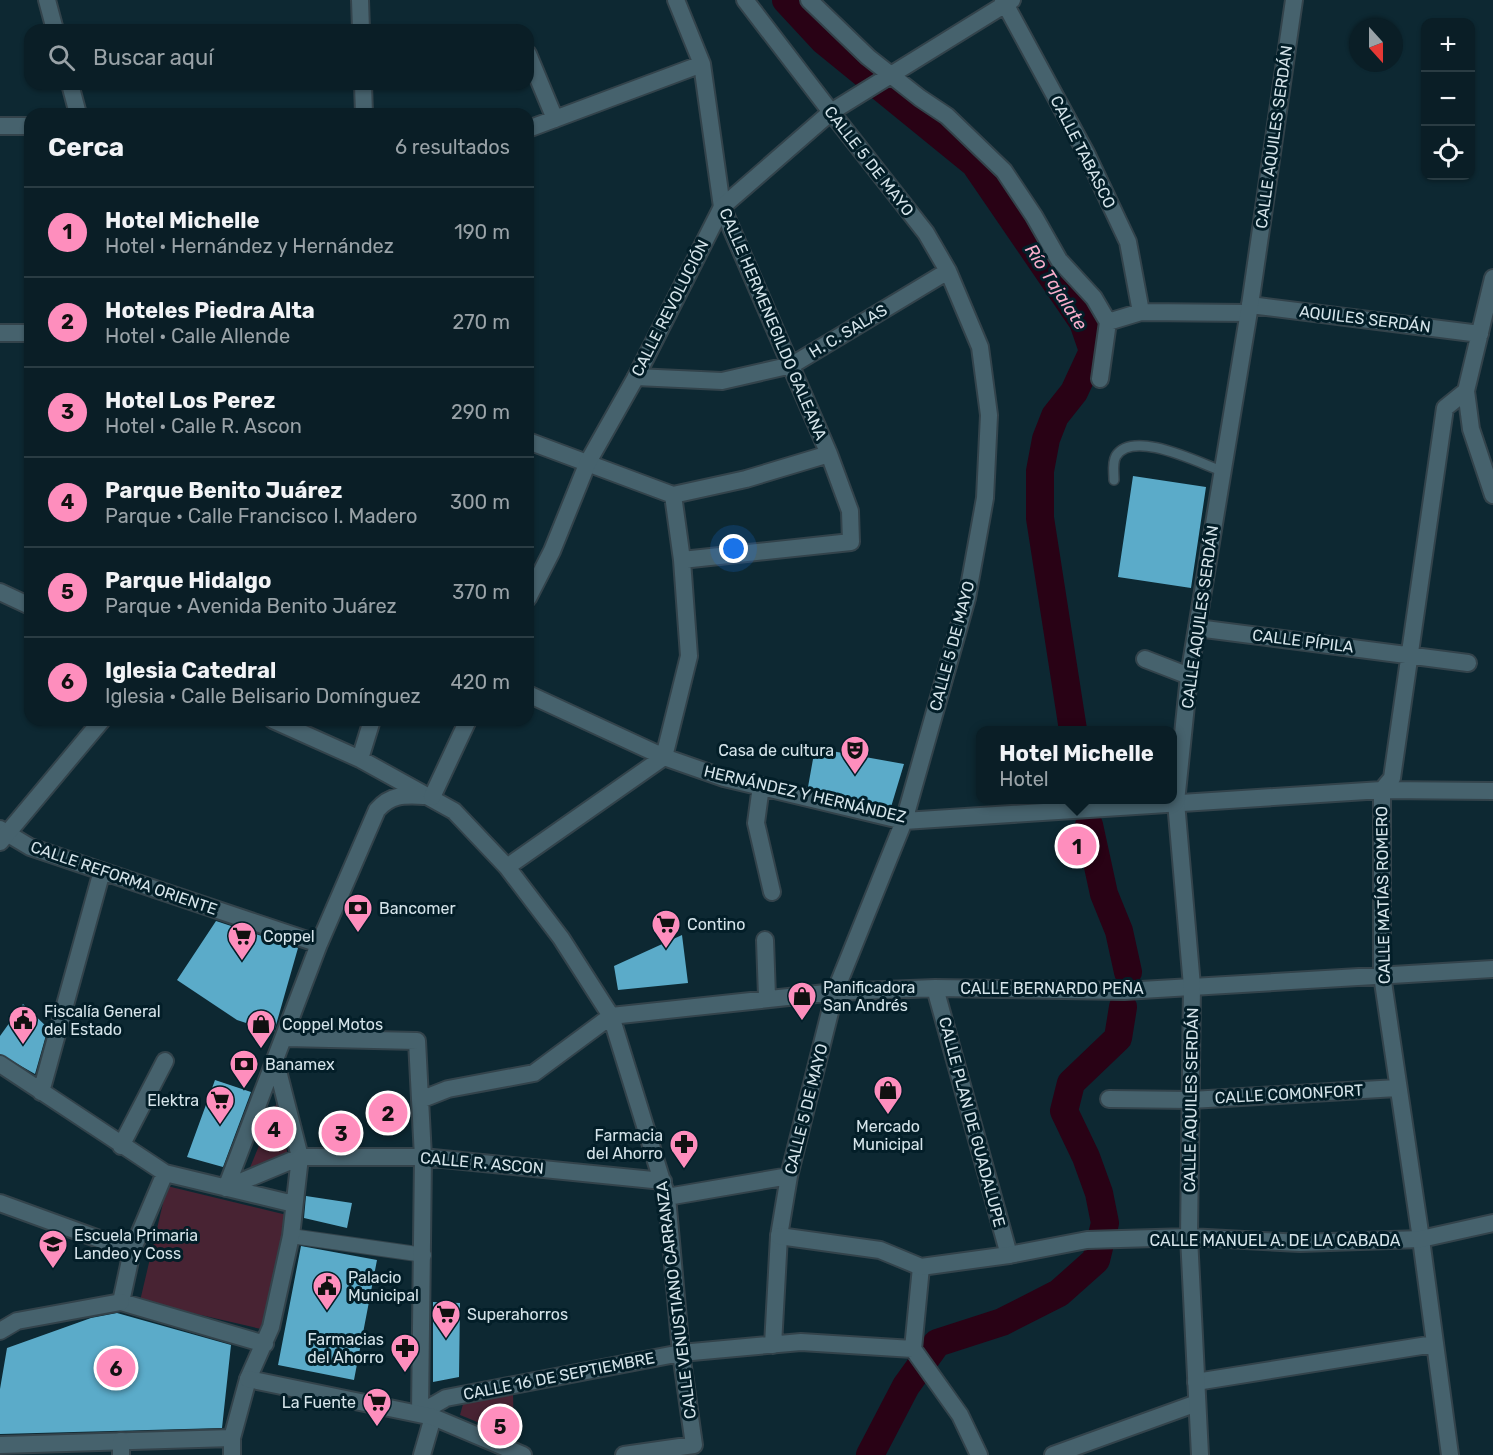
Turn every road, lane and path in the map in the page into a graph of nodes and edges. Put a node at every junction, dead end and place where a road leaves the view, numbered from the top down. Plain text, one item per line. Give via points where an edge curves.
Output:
1 (47, 0) edge
2 (360, 0) edge
3 (676, 0) edge
4 (745, 0) edge
5 (809, 0) edge
6 (1294, 0) edge
7 (1007, 1) edge
8 (53, 24) edge
9 (361, 24) edge
10 (702, 64) junction
11 (534, 68) edge
12 (888, 75) junction
13 (72, 90) edge
14 (363, 90) edge
15 (76, 108) edge
16 (364, 108) edge
17 (831, 112) junction
18 (555, 119) junction
19 (0, 126) edge
20 (24, 126) edge
21 (534, 127) edge
22 (722, 207) junction
23 (948, 271) junction
24 (1493, 278) edge
25 (1249, 309) junction
26 (1142, 312) junction
27 (1108, 322) junction
28 (0, 333) edge
29 (24, 333) edge
30 (1480, 334) junction
31 (792, 365) junction
32 (636, 377) junction
33 (1100, 379) dead end
34 (1466, 391) junction
35 (534, 443) edge
36 (829, 454) junction
37 (588, 462) junction
38 (1222, 471) junction
39 (1488, 473) edge
40 (1114, 480) dead end
41 (673, 495) junction
42 (1493, 495) edge
43 (682, 560) junction
44 (534, 586) edge
45 (0, 592) edge
46 (24, 603) edge
47 (1197, 628) junction
48 (1409, 655) junction
49 (1145, 659) dead end
50 (1468, 663) dead end
51 (1189, 676) junction
52 (534, 697) edge
53 (97, 726) edge
54 (286, 726) edge
55 (370, 726) edge
56 (465, 726) edge
57 (664, 757) junction
58 (360, 759) junction
59 (392, 775) junction
60 (761, 786) junction
61 (1382, 790) junction
62 (1493, 791) edge
63 (1177, 792) edge
64 (432, 797) junction
65 (1177, 802) edge
66 (1147, 804) edge
67 (1176, 804) edge
68 (377, 810) junction
69 (904, 821) junction
70 (2, 835) edge
71 (507, 867) junction
72 (102, 871) junction
73 (772, 892) dead end
74 (765, 940) dead end
75 (320, 944) junction
76 (1493, 969) edge
77 (1382, 975) junction
78 (1192, 986) junction
79 (935, 988) junction
80 (835, 992) junction
81 (767, 997) junction
82 (611, 1016) junction
83 (286, 1038) junction
84 (165, 1061) dead end
85 (0, 1064) edge
86 (276, 1064) junction
87 (1397, 1088) junction
88 (41, 1092) junction
89 (1109, 1099) dead end
90 (420, 1100) junction
91 (1191, 1100) junction
92 (121, 1146) junction
93 (300, 1157) junction
94 (423, 1157) junction
95 (165, 1173) junction
96 (789, 1176) junction
97 (226, 1188) junction
98 (665, 1189) junction
99 (0, 1203) edge
100 (294, 1204) junction
101 (1493, 1223) edge
102 (291, 1236) junction
103 (779, 1236) junction
104 (1189, 1237) junction
105 (1421, 1239) junction
106 (132, 1251) junction
107 (424, 1256) junction
108 (1009, 1256) junction
109 (921, 1267) junction
110 (121, 1302) junction
111 (0, 1331) edge
112 (265, 1344) junction
113 (1434, 1344) junction
114 (773, 1345) junction
115 (916, 1352) junction
116 (681, 1353) junction
117 (248, 1379) junction
118 (1196, 1382) junction
119 (1197, 1403) junction
120 (427, 1415) junction
121 (0, 1445) edge
122 (232, 1447) edge
123 (121, 1448) edge
124 (422, 1455) edge
125 (523, 1455) edge
126 (624, 1455) edge
127 (979, 1455) edge
128 (1053, 1455) edge
129 (1200, 1455) edge
130 (1450, 1455) edge

1 - 8 street
2 - 9 street
3 - 10 street, CALLE HERMENEGILDO GALEANA
4 - 17 street, CALLE 5 DE MAYO
5 - 12 street
6 - 25 street, CALLE AQUILES SERDÁN
7 - 12 street, CALLE REVOLUCIÓN
7 - 26 street, CALLE TABASCO via 1128,242
10 - 18 street
10 - 22 street, CALLE HERMENEGILDO GALEANA
11 - 18 street
12 - 17 street, CALLE REVOLUCIÓN
12 - 27 street via 947,116 1004,171 1059,260 1094,298
13 - 15 street
14 - 16 street
17 - 22 street, CALLE REVOLUCIÓN
17 - 23 street, CALLE 5 DE MAYO via 926,233
18 - 21 street
19 - 20 street
22 - 31 street, CALLE HERMENEGILDO GALEANA
22 - 32 street, CALLE REVOLUCIÓN
23 - 31 street, H. C. SALAS
23 - 69 street, CALLE 5 DE MAYO via 980,347 989,415 985,498 967,598
24 - 30 street
25 - 26 street, AQUILES SERDÁN
25 - 30 street, AQUILES SERDÁN
25 - 38 street, CALLE AQUILES SERDÁN
26 - 27 street, AQUILES SERDÁN
27 - 33 street
28 - 29 street
30 - 34 street
31 - 32 street, H. C. SALAS via 722,381
31 - 36 street, CALLE HERMENEGILDO GALEANA
32 - 37 street, CALLE REVOLUCIÓN
34 - 39 street via 1471,429
34 - 48 street, CALLE MATÍAS ROMERO via 1445,408
35 - 37 street
36 - 41 street via 746,479
36 - 43 street, CALLE HERMENEGILDO GALEANA via 850,511 851,542
37 - 41 street
37 - 44 street, CALLE REVOLUCIÓN
38 - 40 lane via 1139,445 1117,454
38 - 47 street, CALLE AQUILES SERDÁN
39 - 42 street
41 - 43 street
43 - 57 street via 689,656
45 - 46 street
47 - 48 street, CALLE PÍPILA
47 - 51 street, CALLE AQUILES SERDÁN
48 - 50 street, CALLE PÍPILA
48 - 61 street, CALLE MATÍAS ROMERO via 1392,778
49 - 51 street
51 - 63 street, CALLE AQUILES SERDÁN
52 - 57 street, HERNÁNDEZ Y HERNÁNDEZ
53 - 70 street
54 - 58 street, CALLE VENUSTIANO CARRANZA
55 - 58 street
56 - 64 street
57 - 60 street, HERNÁNDEZ Y HERNÁNDEZ
57 - 71 street
58 - 59 street, CALLE VENUSTIANO CARRANZA
59 - 64 street, CALLE VENUSTIANO CARRANZA
59 - 68 street
60 - 69 street, HERNÁNDEZ Y HERNÁNDEZ
60 - 73 street via 756,823
61 - 62 street, HERNÁNDEZ Y HERNÁNDEZ
61 - 65 street, HERNÁNDEZ Y HERNÁNDEZ
61 - 77 street, CALLE MATÍAS ROMERO
64 - 68 street via 402,795 387,799
64 - 71 street, CALLE VENUSTIANO CARRANZA via 454,811
66 - 69 street, HERNÁNDEZ Y HERNÁNDEZ
67 - 78 street, CALLE AQUILES SERDÁN
68 - 75 street
69 - 80 street, CALLE 5 DE MAYO
70 - 72 street, CALLE REFORMA ORIENTE
71 - 82 street, CALLE VENUSTIANO CARRANZA via 561,938
72 - 75 street, CALLE REFORMA ORIENTE
72 - 88 street
74 - 81 street
75 - 83 street
76 - 77 street, CALLE BERNARDO PEÑA
77 - 78 street, CALLE BERNARDO PEÑA
77 - 87 street, CALLE MATÍAS ROMERO
78 - 79 street, CALLE BERNARDO PEÑA via 1124,991
78 - 91 street, CALLE AQUILES SERDÁN
79 - 80 street, CALLE BERNARDO PEÑA
79 - 108 street, CALLE PLAN DE GUADALUPE
80 - 81 street, CALLE BERNARDO PEÑA
80 - 96 street, CALLE 5 DE MAYO
81 - 82 street, CALLE BERNARDO PEÑA
82 - 90 street via 534,1072 448,1089
82 - 98 street, CALLE VENUSTIANO CARRANZA
83 - 86 street
83 - 90 street via 417,1041
84 - 92 street
85 - 88 street
86 - 93 street
86 - 97 street
87 - 91 street, CALLE COMONFORT
87 - 105 street, CALLE MATÍAS ROMERO
88 - 92 street
89 - 91 street, CALLE COMONFORT
90 - 94 street
91 - 104 street, CALLE AQUILES SERDÁN
92 - 95 street
93 - 94 street, CALLE R. ASCON
93 - 97 street
93 - 100 street
94 - 98 street, CALLE R. ASCON
94 - 107 street
95 - 97 street
95 - 106 street
96 - 98 street, CALLE R. ASCON
96 - 103 street, CALLE 5 DE MAYO
97 - 100 street
98 - 116 street, CALLE VENUSTIANO CARRANZA
99 - 106 street
100 - 102 street
101 - 105 street, CALLE MANUEL A. DE LA CABADA
102 - 107 street
102 - 112 street
103 - 109 street via 880,1250
103 - 114 street, CALLE 5 DE MAYO
104 - 105 street, CALLE MANUEL A. DE LA CABADA via 1300,1243
104 - 108 street, CALLE MANUEL A. DE LA CABADA via 1087,1240
104 - 118 street, CALLE AQUILES SERDÁN
105 - 113 street, CALLE MATÍAS ROMERO
106 - 110 street
107 - 120 street
108 - 109 street, CALLE MANUEL A. DE LA CABADA
109 - 115 street
110 - 111 street via 17,1321
110 - 112 street
112 - 117 street
113 - 118 street
113 - 130 street, CALLE MATÍAS ROMERO
114 - 115 street, CALLE 16 DE SEPTIEMBRE via 801,1342
114 - 116 street, CALLE 16 DE SEPTIEMBRE
115 - 127 street via 960,1415
116 - 120 street, CALLE 16 DE SEPTIEMBRE via 446,1398
116 - 126 street, CALLE VENUSTIANO CARRANZA via 694,1445
117 - 120 street
117 - 122 street
118 - 119 street, CALLE AQUILES SERDÁN
119 - 128 street
119 - 129 street
120 - 124 street
120 - 125 street
121 - 123 street
122 - 123 street

